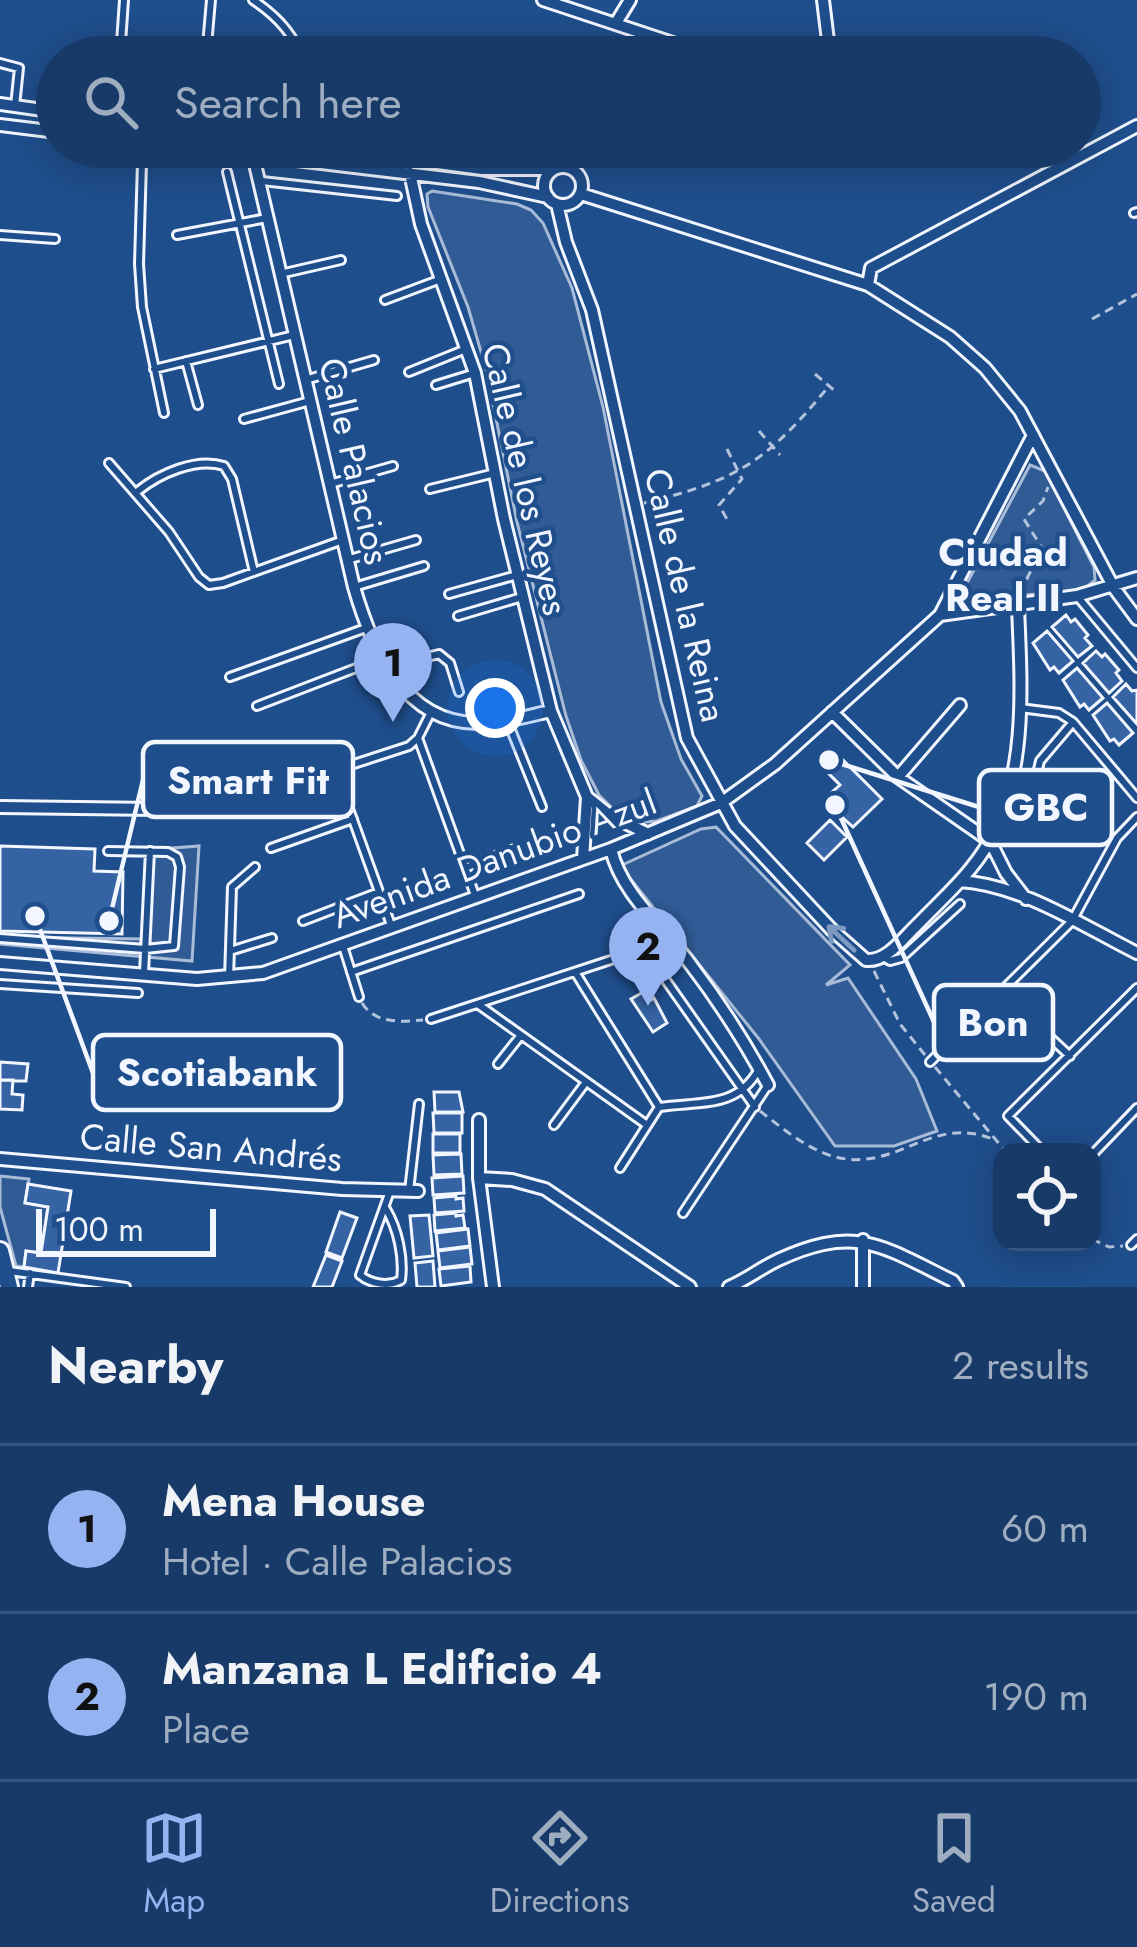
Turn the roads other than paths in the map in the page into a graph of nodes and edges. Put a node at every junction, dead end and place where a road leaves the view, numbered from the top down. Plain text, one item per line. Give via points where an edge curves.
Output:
1 (124, 0) edge
2 (211, 0) edge
3 (253, 0) edge
4 (543, 0) edge
5 (631, 0) edge
6 (823, 0) edge
7 (616, 22) junction
8 (121, 36) edge
9 (208, 36) edge
10 (291, 36) edge
11 (656, 36) edge
12 (827, 36) edge
13 (0, 63) edge
14 (0, 104) edge
15 (15, 106) junction
16 (36, 109) edge
17 (0, 125) edge
18 (36, 129) edge
19 (1136, 132) edge
20 (1101, 150) edge
21 (142, 168) edge
22 (255, 168) edge
23 (375, 168) edge
24 (475, 168) edge
25 (556, 168) junction
26 (1066, 168) edge
27 (227, 172) dead end
28 (410, 173) junction
29 (258, 180) junction
30 (581, 194) junction
31 (397, 196) dead end
32 (552, 201) junction
33 (267, 218) junction
34 (239, 223) junction
35 (0, 235) edge
36 (177, 235) dead end
37 (55, 239) dead end
38 (340, 260) dead end
39 (280, 274) junction
40 (441, 279) junction
41 (868, 285) junction
42 (386, 300) dead end
43 (294, 334) junction
44 (268, 341) junction
45 (466, 349) junction
46 (374, 360) dead end
47 (186, 362) junction
48 (154, 369) junction
49 (409, 372) dead end
50 (475, 373) junction
51 (305, 380) junction
52 (279, 384) dead end
53 (436, 386) dead end
54 (310, 401) junction
55 (198, 405) dead end
56 (164, 413) dead end
57 (244, 419) dead end
58 (1033, 435) junction
59 (109, 463) dead end
60 (393, 466) dead end
61 (495, 472) junction
62 (330, 484) junction
63 (430, 489) dead end
64 (138, 491) junction
65 (343, 540) junction
66 (416, 540) dead end
67 (348, 560) junction
68 (424, 566) dead end
69 (254, 572) junction
70 (517, 575) junction
71 (1137, 578) edge
72 (354, 587) junction
73 (1114, 588) junction
74 (448, 594) dead end
75 (1078, 596) junction
76 (522, 597) junction
77 (1018, 607) junction
78 (940, 615) junction
79 (458, 616) dead end
80 (1137, 619) edge
81 (366, 628) junction
82 (382, 658) junction
83 (1137, 668) edge
84 (392, 676) junction
85 (230, 677) dead end
86 (459, 692) dead end
87 (960, 705) dead end
88 (257, 706) dead end
89 (1020, 708) junction
90 (551, 711) junction
91 (431, 712) junction
92 (832, 712) junction
93 (507, 721) junction
94 (1073, 722) junction
95 (418, 738) junction
96 (335, 770) junction
97 (898, 777) junction
98 (274, 790) dead end
99 (586, 797) junction
100 (1137, 798) edge
101 (721, 803) junction
102 (0, 807) edge
103 (542, 807) dead end
104 (235, 810) dead end
105 (1137, 817) edge
106 (353, 819) junction
107 (648, 834) junction
108 (990, 841) junction
109 (1021, 841) dead end
110 (271, 848) dead end
111 (514, 849) dead end
112 (611, 849) junction
113 (108, 851) dead end
114 (150, 851) junction
115 (583, 859) junction
116 (255, 868) dead end
117 (465, 868) junction
118 (960, 881) junction
119 (379, 892) junction
120 (579, 893) dead end
121 (476, 898) junction
122 (1026, 899) junction
123 (960, 904) dead end
124 (303, 921) dead end
125 (1072, 921) junction
126 (392, 928) junction
127 (0, 938) edge
128 (272, 938) dead end
129 (343, 946) junction
130 (145, 949) junction
131 (230, 951) junction
132 (1137, 953) edge
133 (883, 957) junction
134 (0, 963) edge
135 (351, 972) junction
136 (575, 972) junction
137 (143, 976) junction
138 (229, 978) junction
139 (0, 983) edge
140 (1137, 988) edge
141 (999, 990) junction
142 (139, 992) dead end
143 (359, 997) road end
144 (477, 1004) junction
145 (431, 1019) road end
146 (521, 1035) junction
147 (1070, 1056) junction
148 (930, 1062) dead end
149 (498, 1064) dead end
150 (759, 1069) junction
151 (586, 1082) junction
152 (769, 1085) joint
153 (743, 1093) junction
154 (419, 1104) dead end
155 (659, 1107) junction
156 (755, 1107) junction
157 (1137, 1108) edge
158 (479, 1120) dead end
159 (554, 1125) dead end
160 (647, 1125) junction
161 (1033, 1143) edge
162 (1101, 1146) edge
163 (0, 1159) edge
164 (620, 1168) dead end
165 (479, 1178) junction
166 (390, 1191) junction
167 (413, 1191) joint
168 (386, 1209) junction
169 (682, 1213) dead end
170 (862, 1240) junction
171 (0, 1251) edge
172 (30, 1273) junction
173 (51, 1276) junction
174 (7, 1279) edge
175 (954, 1285) edge
176 (28, 1287) edge
177 (50, 1287) edge
178 (125, 1287) edge
179 (494, 1287) edge
180 (690, 1287) edge
181 (729, 1287) edge
182 (863, 1287) edge

1 - 8 lane
2 - 9 lane
3 - 10 lane
4 - 7 street
5 - 7 street
6 - 12 street
7 - 11 street
13 - 15 lane via 20,68
14 - 15 street
15 - 16 street
17 - 18 street
19 - 20 street
21 - 48 lane via 139,264
22 - 29 street, Calle Palacios
23 - 28 street
24 - 25 street
25 - 30 street via 578,173
25 - 32 street via 545,179
26 - 41 street via 871,268
27 - 34 lane
28 - 32 street via 523,189
28 - 40 street, Calle de los Reyes
29 - 31 lane
29 - 33 street, Calle Palacios
30 - 32 street via 568,205
30 - 41 street
32 - 101 street, Calle de la Reina via 592,310 678,713
33 - 34 lane
33 - 39 street, Calle Palacios
34 - 36 lane
34 - 44 lane
35 - 37 lane
38 - 39 lane
39 - 43 street, Calle Palacios
40 - 42 lane
40 - 45 street, Calle de los Reyes
41 - 58 street via 964,347
43 - 44 lane
43 - 51 street, Calle Palacios
44 - 47 lane
44 - 52 lane
45 - 49 lane
45 - 50 street, Calle de los Reyes
46 - 51 lane
47 - 48 lane
47 - 55 lane
48 - 56 lane
50 - 53 lane
50 - 61 street, Calle de los Reyes
51 - 54 street, Calle Palacios
54 - 57 lane
54 - 62 street, Calle Palacios
58 - 73 street
58 - 78 street, Avenida Danubio Azul
59 - 64 lane
60 - 62 lane
61 - 63 lane
61 - 70 street, Calle de los Reyes
62 - 65 street, Calle Palacios
64 - 69 lane via 204,583
64 - 69 lane via 164,473 224,466
65 - 67 street, Calle Palacios
65 - 69 lane
66 - 67 lane
67 - 72 street, Calle Palacios
68 - 72 lane
70 - 74 lane
70 - 76 street, Calle de los Reyes
71 - 73 street
72 - 81 street, Calle Palacios
73 - 75 street
73 - 80 street
75 - 77 street
75 - 83 lane
76 - 79 lane
76 - 90 street, Calle de los Reyes
77 - 78 street
77 - 89 street
78 - 92 street, Avenida Danubio Azul
81 - 82 street, Calle Palacios
81 - 85 lane
82 - 84 street, Calle Palacios
82 - 88 lane
84 - 86 lane via 439,654
84 - 91 street, Calle Palacios
87 - 97 street
89 - 94 lane
89 - 108 street via 1017,749
90 - 93 street
90 - 99 street, Calle de los Reyes
91 - 93 street via 474,724
91 - 95 lane
92 - 97 street
92 - 101 street, Avenida Danubio Azul
93 - 103 lane
94 - 100 lane
94 - 109 lane via 1040,760
95 - 96 lane
95 - 117 lane
96 - 98 lane
96 - 106 lane
97 - 108 street
99 - 107 street
99 - 115 street, Calle de los Reyes
101 - 107 street, Avenida Danubio Azul
133 -> 101 street, Calle de la Reina via 866,960 853,950 764,860
102 - 104 street
105 - 125 lane
106 - 110 lane
106 - 119 lane
107 - 112 street, Avenida Danubio Azul
108 - 118 street
108 - 122 street
111 - 117 lane
112 - 115 street, Avenida Danubio Azul
112 - 150 street via 626,884
113 - 114 lane
114 - 130 lane
114 - 130 lane via 179,861 177,938 171,949
115 - 121 street, Avenida Danubio Azul
116 - 131 lane via 232,886
117 - 121 lane
118 - 122 street
118 - 133 street
119 - 124 lane
119 - 126 lane
120 - 135 lane
121 - 126 street, Avenida Danubio Azul
122 - 125 street
123 - 133 lane via 901,958
125 - 132 street
125 - 141 lane
126 - 129 street, Avenida Danubio Azul
127 - 130 lane
128 - 131 lane
129 - 135 lane
129 - 138 street, Avenida Danubio Azul
130 - 137 lane
131 - 138 lane
134 - 137 street, Avenida Danubio Azul
135 - 143 lane
136 - 144 lane
136 - 153 lane via 647,956
136 - 155 lane
137 - 138 street, Avenida Danubio Azul
139 - 142 lane
140 - 147 lane
141 - 147 lane
141 - 148 lane
144 - 145 lane
144 - 146 lane
146 - 149 lane
146 - 151 lane
147 - 161 lane via 1007,1116
150 - 152 street
150 - 153 lane
151 - 159 lane
151 - 160 lane
152 - 156 lane
153 - 155 lane
153 - 156 lane
154 - 167 lane
155 - 160 lane
156 - 169 lane
157 - 162 lane
158 - 165 street
160 - 164 lane
163 - 166 street, Calle San Andrés
165 - 179 street
165 - 180 street via 545,1189
166 - 167 street, Calle San Andrés
166 - 168 lane
168 - 168 lane via 360,1275 394,1284 402,1268
170 - 175 street
170 - 181 street via 830,1241
170 - 182 street
171 - 174 main road
172 - 173 lane
172 - 174 lane
172 - 176 lane
173 - 177 lane
173 - 178 lane

